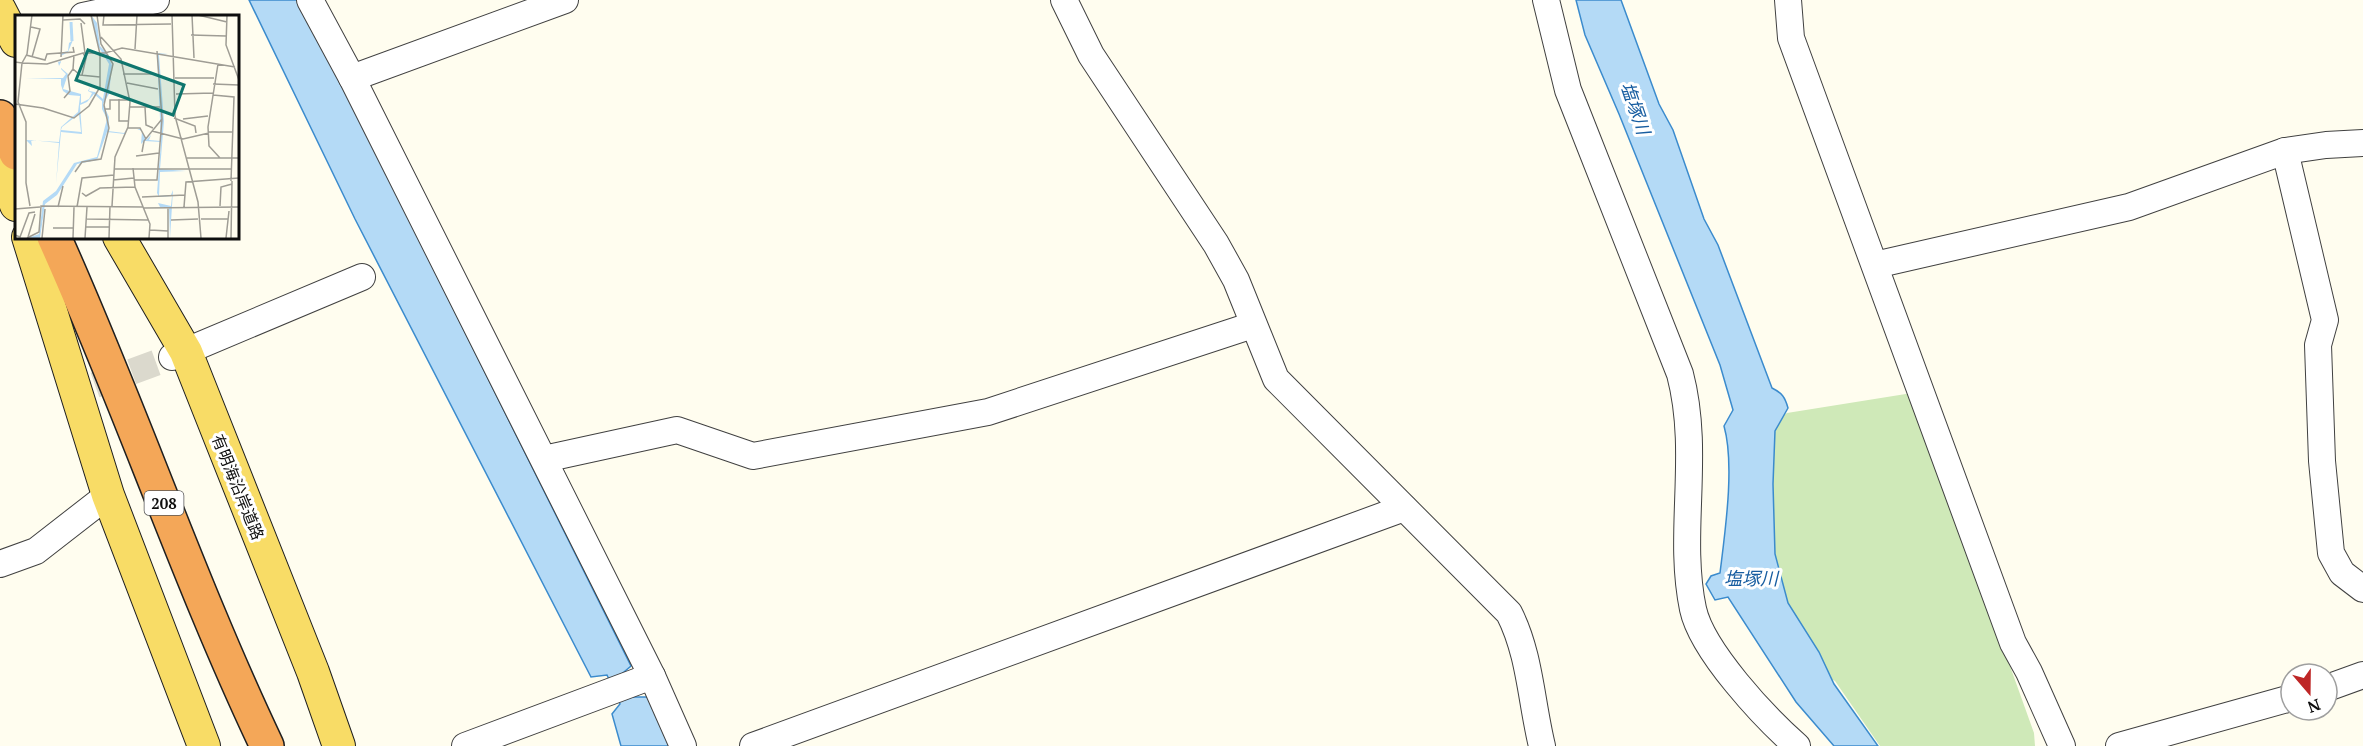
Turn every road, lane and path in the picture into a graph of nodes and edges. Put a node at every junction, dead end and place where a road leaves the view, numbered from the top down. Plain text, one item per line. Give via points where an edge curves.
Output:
1 (156, 0) edge
2 (310, 0) edge
3 (565, 0) edge
4 (1064, 0) edge
5 (1546, 0) edge
6 (1788, 0) edge
7 (88, 15) edge
8 (352, 78) junction
9 (0, 117) edge
10 (2363, 143) edge
11 (15, 151) edge
12 (2284, 152) junction
13 (0, 165) edge
14 (15, 203) edge
15 (28, 238) edge
16 (120, 238) edge
17 (59, 247) edge
18 (1875, 265) junction
19 (362, 277) dead end
20 (1252, 325) junction
21 (179, 355) junction
22 (544, 459) junction
23 (108, 495) junction
24 (1404, 507) junction
25 (0, 564) edge
26 (2363, 589) edge
27 (2363, 675) edge
28 (652, 676) junction
29 (2339, 684) edge
30 (2279, 701) edge
31 (204, 746) edge
32 (267, 746) edge
33 (339, 746) edge
34 (465, 746) edge
35 (683, 746) edge
36 (753, 746) edge
37 (1542, 746) edge
38 (1797, 746) edge
39 (2062, 746) edge
40 (2119, 746) edge

1 - 7 street
2 - 8 street
3 - 8 street
4 - 20 street via 1091,55 1216,244 1236,280
5 - 38 street via 1568,90 1680,374 1688,404 1689,579 1694,612 1720,661
6 - 18 street via 1791,38
8 - 22 street
9 - 11 highway
10 - 12 street
12 - 18 street via 2129,207
12 - 26 street via 2325,320 2318,345 2322,461 2331,553 2342,573
13 - 14 main road
15 - 23 main road via 85,388
16 - 21 main road, 有明海沿岸道路
17 - 32 highway, 208 via 198,590
18 - 39 street via 2013,643
19 - 21 street
20 - 22 street via 988,412 753,456 677,430
20 - 24 street via 1276,379
21 - 33 main road, 有明海沿岸道路 via 313,672
22 - 28 street
23 - 25 street via 36,551
23 - 31 main road
24 - 36 street
24 - 37 street via 1509,613 1525,652
27 - 29 street
28 - 34 street
28 - 35 street
30 - 40 street

